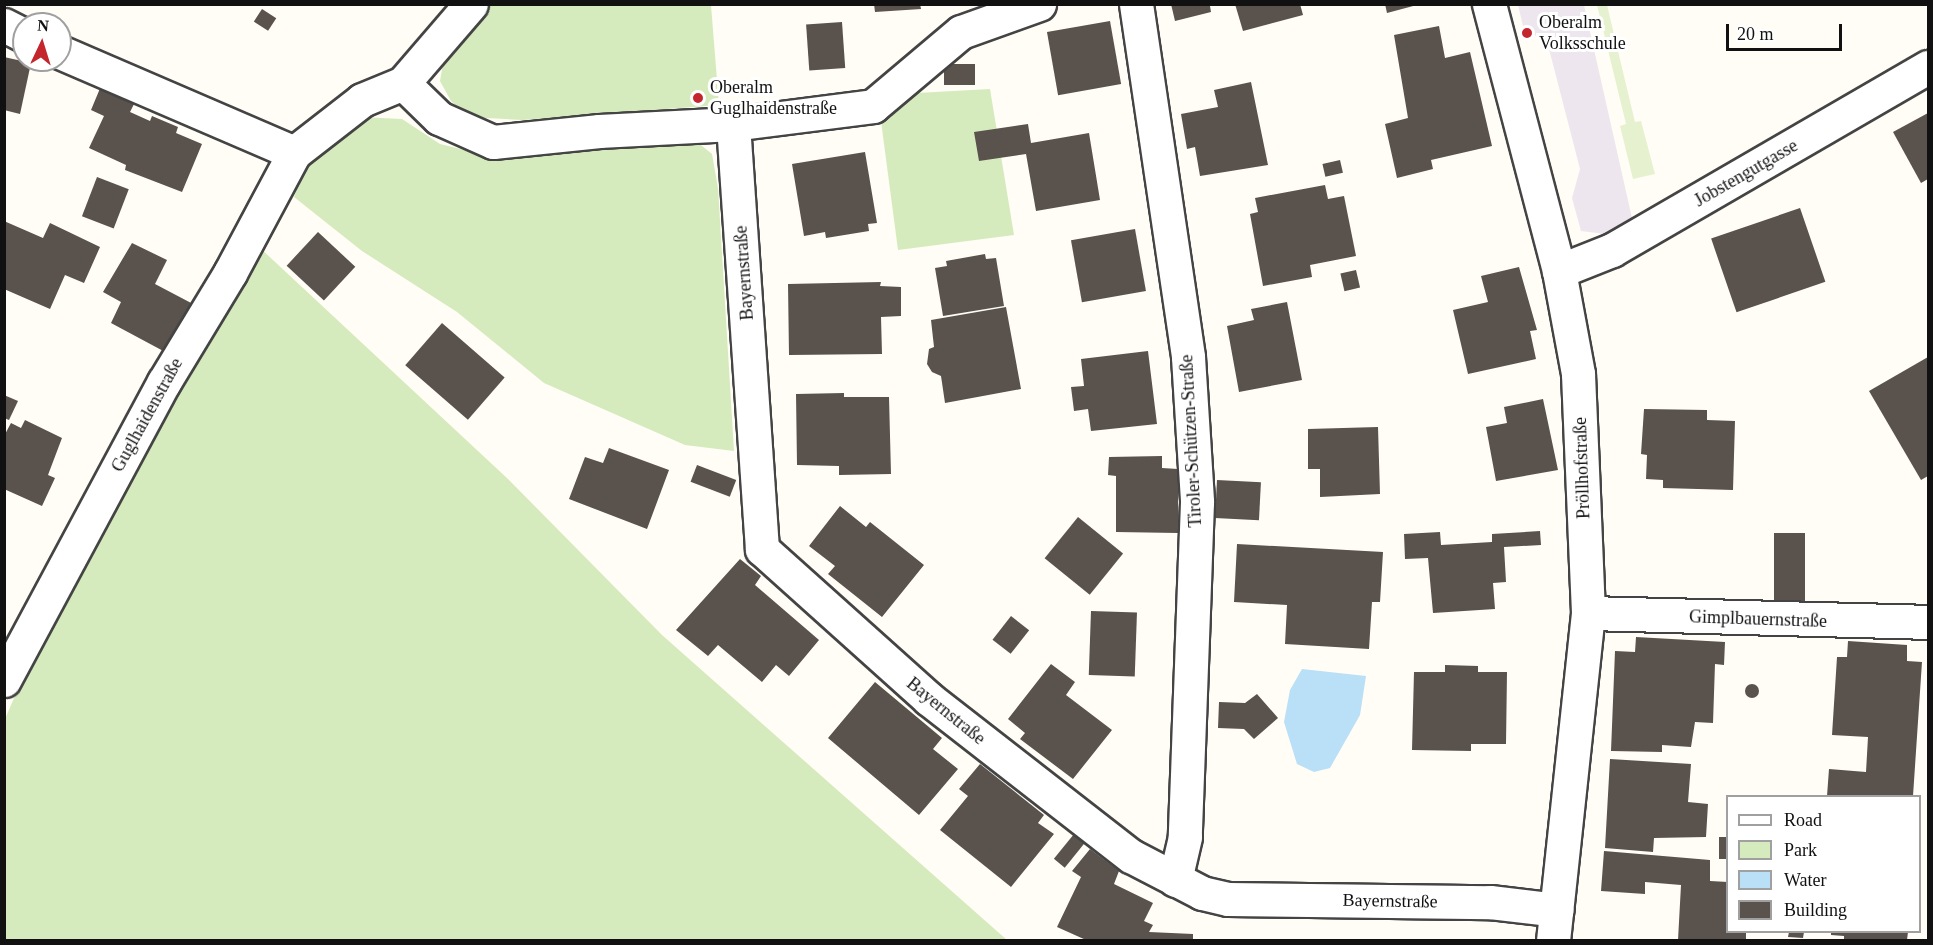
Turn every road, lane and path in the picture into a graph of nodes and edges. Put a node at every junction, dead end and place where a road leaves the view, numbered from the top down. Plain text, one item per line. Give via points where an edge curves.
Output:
1 (471, 4) edge
2 (1039, 4) edge
3 (1136, 4) edge
4 (1490, 4) edge
5 (72, 57) edge
6 (1929, 67) edge
7 (403, 83) junction
8 (733, 124) junction
9 (294, 153) junction
10 (1559, 271) junction
11 (1588, 613) junction
12 (1929, 622) edge
13 (4, 680) edge
14 (1175, 880) junction
15 (1555, 925) edge

1 - 7 street, Guglhaidenstraße
2 - 8 street via 961,32 873,106
3 - 14 street, Tiroler-Schützen-Straße via 1188,357 1197,502 1185,837
4 - 10 street, Pröllhofstraße
5 - 9 street
6 - 10 street, Jobstengutgasse via 1612,250
7 - 8 street via 439,118 493,141
7 - 9 street, Guglhaidenstraße via 362,100
8 - 14 street, Bayernstraße via 762,549 929,699 1131,856
9 - 13 street, Guglhaidenstraße via 230,273 164,381
10 - 11 street, Pröllhofstraße via 1578,374
11 - 12 street, Gimplbauernstraße
11 - 15 street, Pröllhofstraße
14 - 15 street, Bayernstraße via 1202,893 1228,899 1490,902

